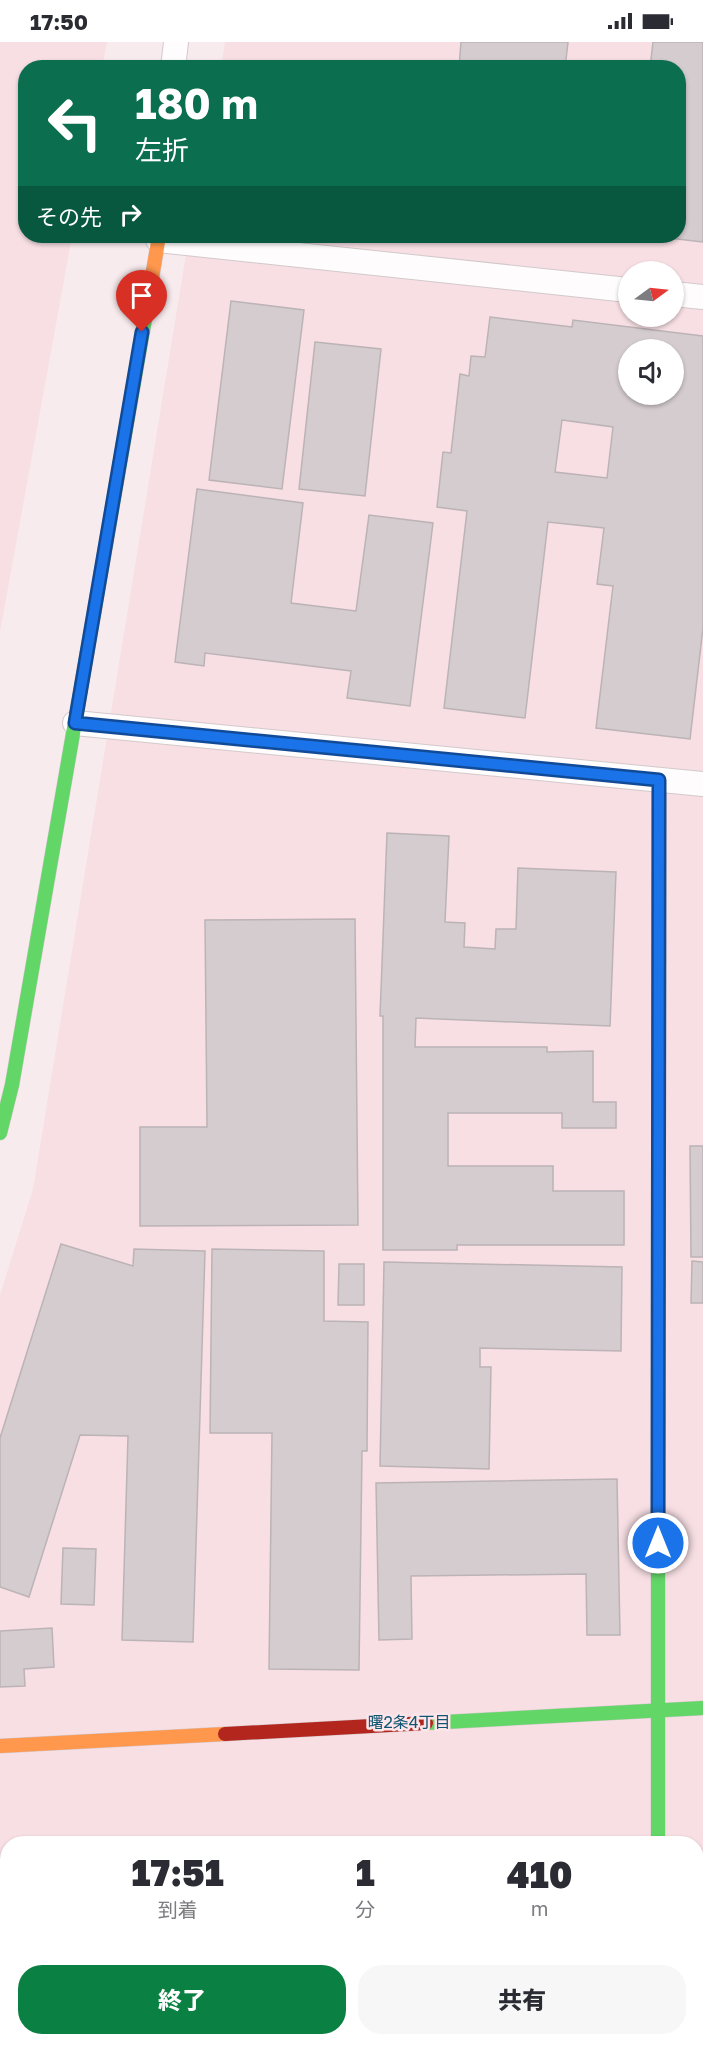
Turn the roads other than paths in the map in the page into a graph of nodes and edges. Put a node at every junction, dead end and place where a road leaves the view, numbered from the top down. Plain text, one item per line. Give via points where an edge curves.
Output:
1 (176, 42) edge
2 (174, 60) edge
3 (158, 243) edge
4 (204, 243) edge
5 (618, 289) edge
6 (684, 295) edge
7 (703, 297) edge
8 (75, 723) junction
9 (659, 780) junction
10 (703, 784) edge
11 (0, 1133) edge
12 (703, 1708) edge
13 (658, 1710) junction
14 (0, 1746) edge
15 (658, 1836) edge

1 - 2 street
3 - 8 street
4 - 5 street
6 - 7 street
8 - 9 street
8 - 11 street via 12,1085
9 - 10 street
9 - 13 street
12 - 13 street
13 - 14 street
13 - 15 street

